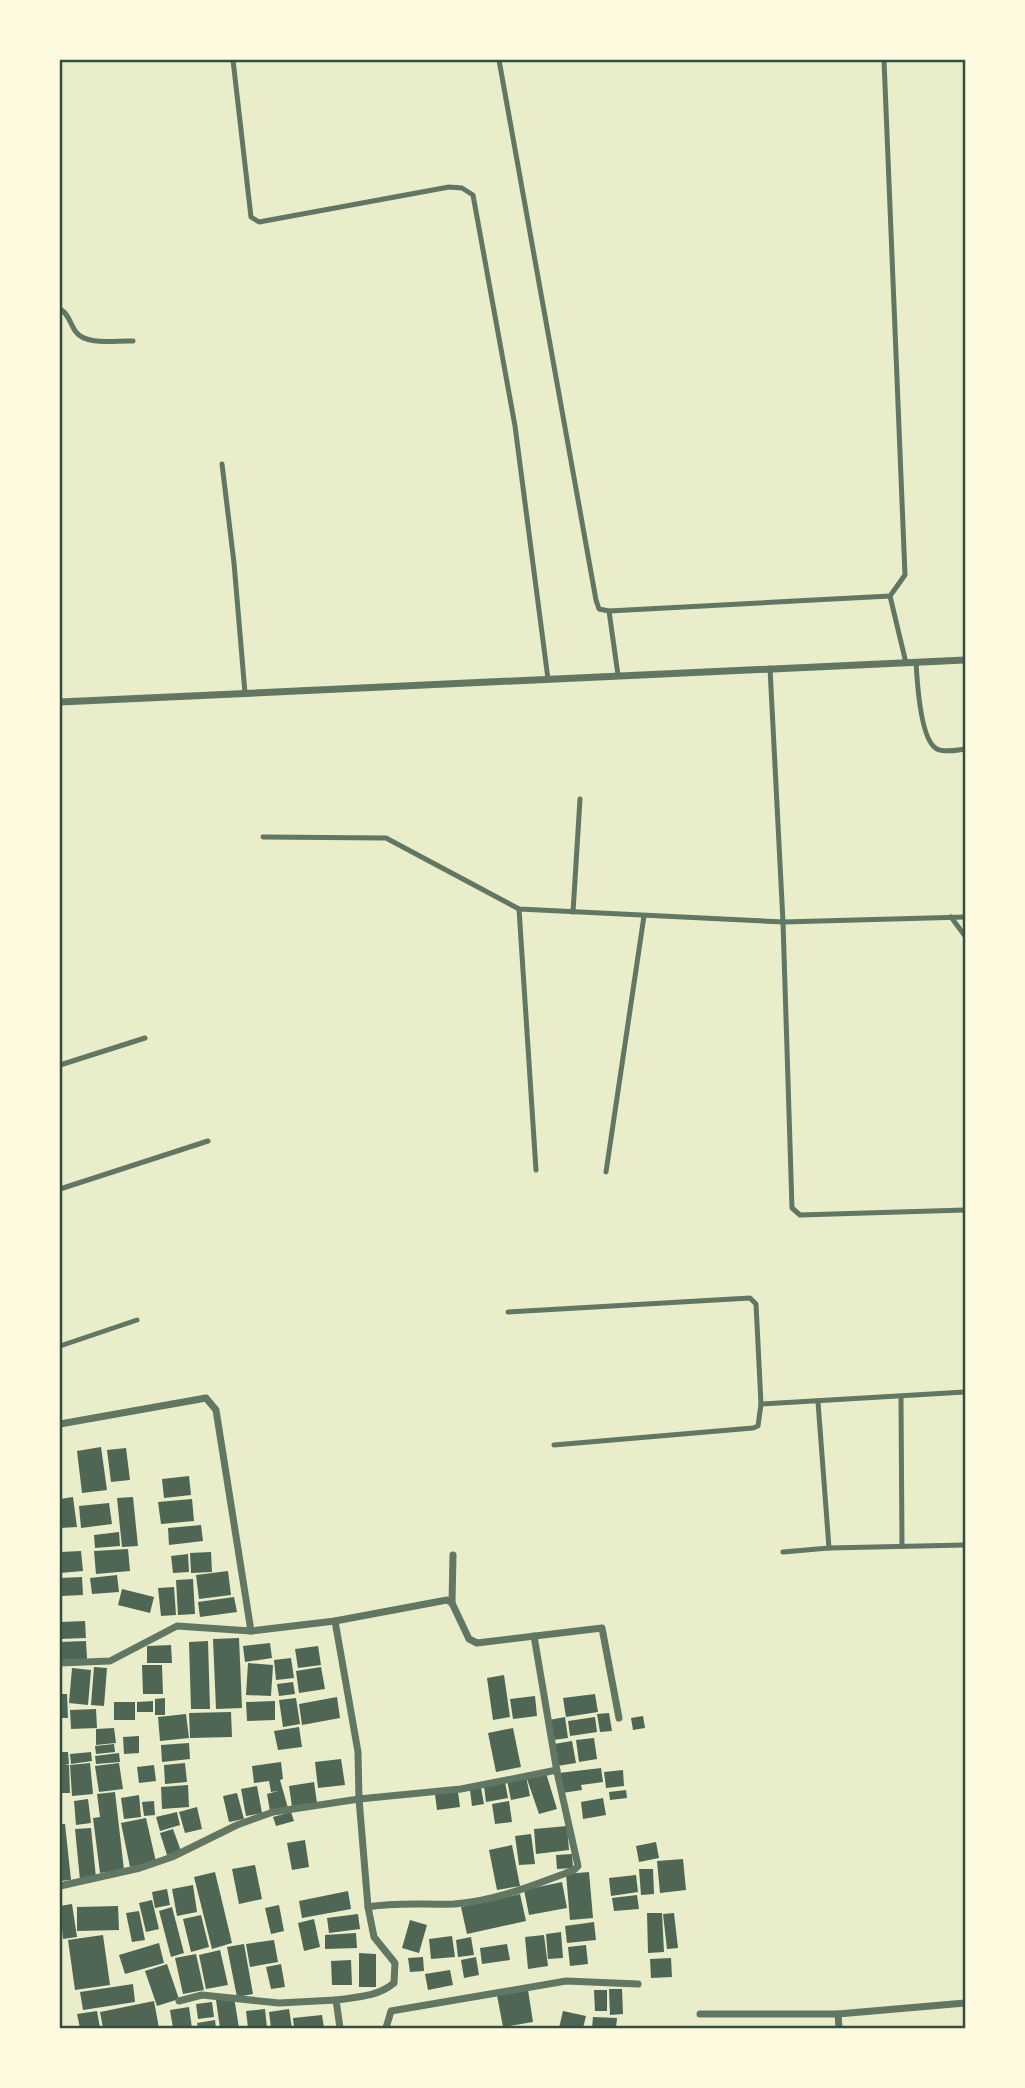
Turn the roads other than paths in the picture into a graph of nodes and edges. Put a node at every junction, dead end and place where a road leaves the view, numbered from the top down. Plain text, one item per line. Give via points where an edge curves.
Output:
1 (233, 60) edge
2 (499, 60) edge
3 (884, 60) edge
4 (60, 309) edge
5 (133, 341) dead end
6 (222, 464) dead end
7 (890, 596) junction
8 (609, 611) junction
9 (965, 660) edge
10 (916, 662) junction
11 (906, 663) junction
12 (770, 668) junction
13 (618, 675) junction
14 (548, 679) junction
15 (245, 693) junction
16 (60, 702) edge
17 (965, 749) edge
18 (580, 799) dead end
19 (263, 837) dead end
20 (519, 909) junction
21 (573, 912) junction
22 (644, 916) junction
23 (951, 917) junction
24 (965, 917) edge
25 (783, 922) junction
26 (965, 936) edge
27 (145, 1038) dead end
28 (60, 1065) edge
29 (208, 1141) dead end
30 (536, 1170) dead end
31 (606, 1172) dead end
32 (60, 1189) edge
33 (965, 1210) edge
34 (508, 1312) dead end
35 (137, 1320) dead end
36 (60, 1346) edge
37 (965, 1392) edge
38 (901, 1398) junction
39 (818, 1402) junction
40 (761, 1404) junction
41 (60, 1424) edge
42 (554, 1445) dead end
43 (965, 1545) edge
44 (902, 1546) junction
45 (829, 1548) junction
46 (783, 1552) dead end
47 (453, 1555) dead end
48 (452, 1603) junction
49 (335, 1621) junction
50 (251, 1631) junction
51 (534, 1636) junction
52 (60, 1663) edge
53 (618, 1718) dead end
54 (557, 1770) junction
55 (359, 1799) junction
56 (60, 1886) edge
57 (368, 1907) junction
58 (638, 1984) dead end
59 (335, 2000) junction
60 (179, 2001) dead end
61 (965, 2003) edge
62 (701, 2014) dead end
63 (838, 2014) junction
64 (340, 2028) edge
65 (386, 2028) edge
66 (839, 2028) edge

1 - 14 lane via 251,217 259,222 449,187 472,195 515,426
2 - 8 lane via 596,600 599,609
3 - 7 lane via 905,575
4 - 5 lane via 85,340
6 - 15 lane
7 - 8 lane
7 - 11 lane
8 - 13 lane
9 - 10 street
10 - 11 street
10 - 17 lane via 929,741 941,751
11 - 12 street
12 - 13 street
12 - 25 lane
13 - 14 street
14 - 15 street
15 - 16 street
18 - 21 lane
19 - 20 lane via 386,838
20 - 21 lane
20 - 30 lane
21 - 22 lane
22 - 25 lane
22 - 31 lane
23 - 24 lane
23 - 25 lane
23 - 26 lane
25 - 33 lane via 794,1212
27 - 28 lane
29 - 32 lane
34 - 40 lane via 750,1298 756,1304
35 - 36 lane
37 - 38 lane
38 - 39 lane
38 - 44 lane
39 - 40 lane
39 - 45 lane
40 - 42 lane via 758,1426 753,1428
41 - 50 street via 206,1398 216,1410
43 - 44 lane
44 - 45 lane
45 - 46 lane
47 - 48 street
48 - 49 street via 447,1600
48 - 51 street via 473,1642
49 - 50 street
49 - 55 street via 358,1752
50 - 52 street via 177,1626 110,1661
51 - 53 street via 602,1628
51 - 54 street
54 - 55 street via 461,1789
54 - 57 street via 578,1861 574,1870 473,1901
55 - 56 street via 273,1812 172,1857
55 - 57 street
57 - 59 street via 373,1937 395,1963 394,1983 374,1995
58 - 65 street via 566,1981 391,2011
59 - 60 street via 279,2003 202,1995
59 - 64 street
61 - 63 street
62 - 63 street
63 - 66 street

